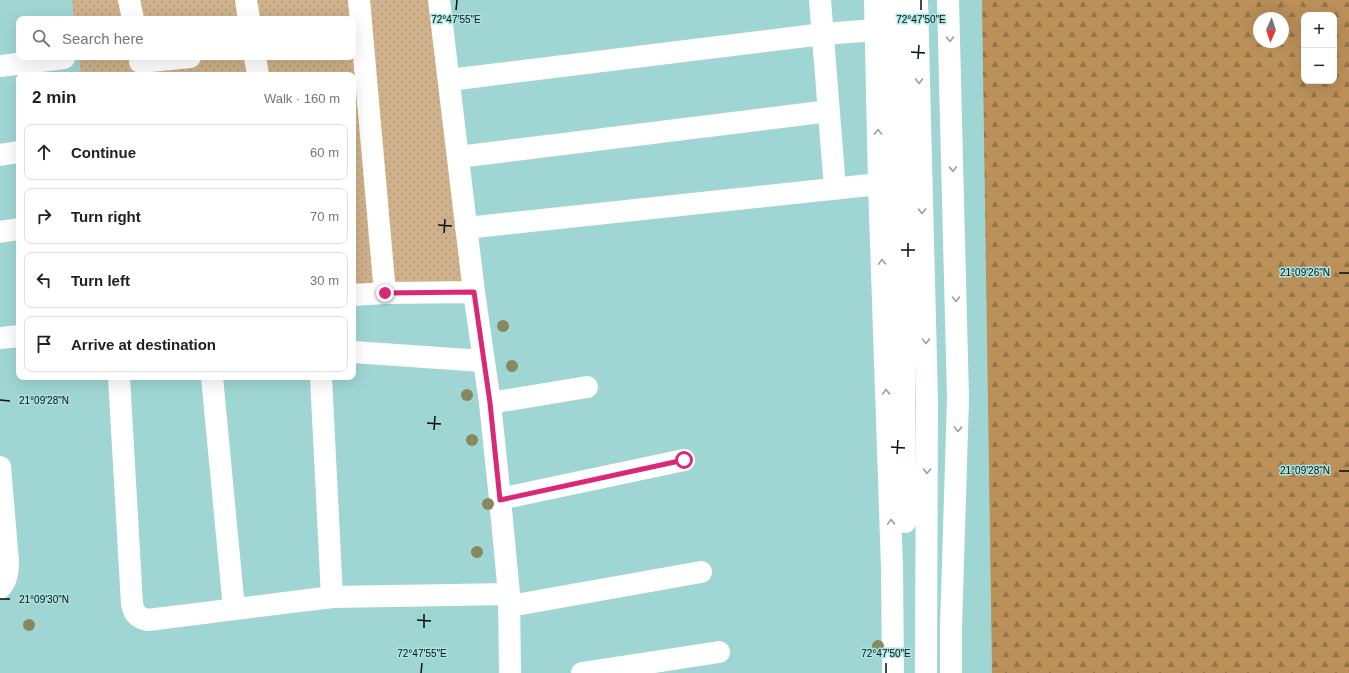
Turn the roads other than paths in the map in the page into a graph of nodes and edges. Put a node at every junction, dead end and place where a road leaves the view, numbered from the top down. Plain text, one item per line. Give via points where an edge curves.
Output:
1 (129, 0) edge
2 (246, 0) edge
3 (359, 0) edge
4 (439, 0) edge
5 (820, 0) edge
6 (875, 0) edge
7 (895, 0) edge
8 (917, 0) edge
9 (948, 0) edge
10 (132, 16) edge
11 (249, 16) edge
12 (876, 30) junction
13 (358, 32) edge
14 (823, 34) junction
15 (48, 60) edge
16 (171, 60) edge
17 (256, 60) edge
18 (140, 65) edge
19 (0, 66) edge
20 (258, 72) edge
21 (449, 80) junction
22 (829, 111) junction
23 (16, 152) edge
24 (0, 155) edge
25 (458, 158) junction
26 (880, 184) junction
27 (835, 188) junction
28 (466, 228) junction
29 (16, 229) edge
30 (0, 232) edge
31 (474, 292) junction
32 (385, 293) junction
33 (356, 295) edge
34 (16, 336) edge
35 (0, 338) edge
36 (356, 352) edge
37 (483, 361) junction
38 (119, 380) edge
39 (212, 380) edge
40 (321, 380) edge
41 (587, 387) dead end
42 (490, 403) junction
43 (684, 460) dead end
44 (0, 467) edge
45 (500, 500) junction
46 (701, 572) dead end
47 (0, 588) edge
48 (332, 597) junction
49 (510, 600) junction
50 (234, 609) junction
51 (916, 622) junction
52 (720, 652) dead end
53 (510, 673) edge
54 (582, 673) edge
55 (893, 673) edge
56 (906, 673) edge
57 (926, 673) edge
58 (951, 673) edge

1 - 10 street
2 - 11 street
3 - 13 street
4 - 21 street
5 - 14 street
6 - 12 street
7 - 51 street via 904,359
8 -> 51 street via 927,401
9 -> 58 street via 958,399
12 - 14 street
26 -> 12 street
13 - 32 street
14 - 21 street
14 - 22 street
15 - 19 street
16 - 18 street
17 - 20 street
21 - 25 street
22 - 25 street
22 - 27 street
23 - 24 street
25 - 28 street
26 - 27 street
55 -> 26 street via 892,560
27 - 28 street
28 - 31 street
29 - 30 street
31 - 32 street
31 - 37 street
32 - 33 street
34 - 35 street
36 - 37 street
37 - 42 street
38 - 50 street via 133,611 141,619 148,620
39 - 50 street
40 - 48 street
41 - 42 street
42 - 45 street
43 - 45 street
44 - 47 street via 8,562 7,576
45 - 49 street
46 - 49 street
48 - 49 street
48 - 50 street
49 - 53 street
51 - 56 street
51 - 57 street
52 - 54 street

